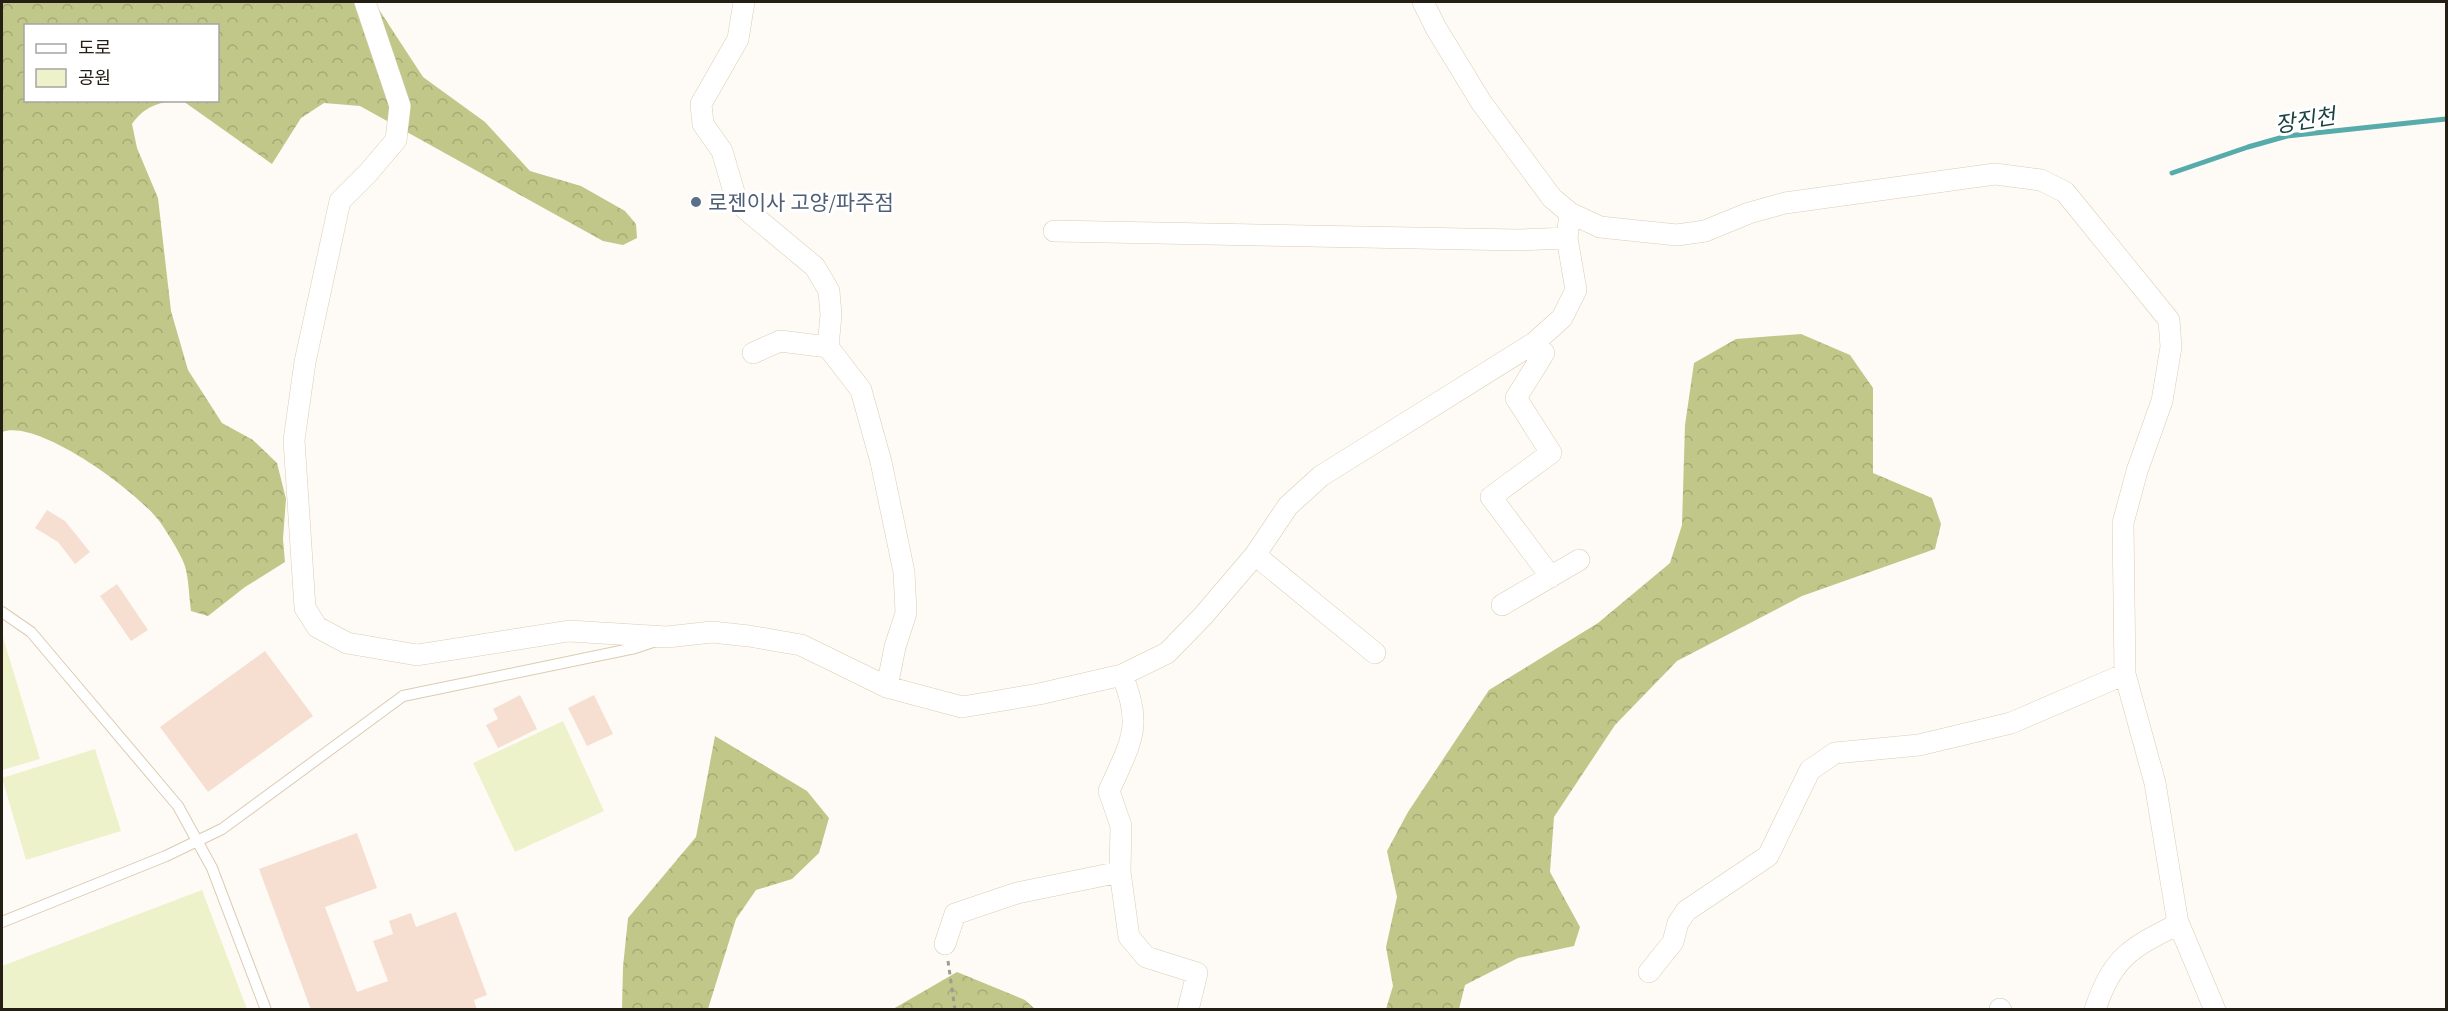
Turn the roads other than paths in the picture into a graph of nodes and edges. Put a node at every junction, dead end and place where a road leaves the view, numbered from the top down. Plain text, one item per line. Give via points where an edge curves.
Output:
1 (365, 2) edge
2 (744, 2) edge
3 (1423, 2) edge
4 (1570, 213) junction
5 (1054, 231) dead end
6 (1567, 238) junction
7 (1534, 343) junction
8 (828, 347) junction
9 (753, 353) dead end
10 (1255, 555) junction
11 (1579, 560) dead end
12 (1551, 577) junction
13 (1502, 605) dead end
14 (2, 612) edge
15 (667, 637) junction
16 (1375, 653) dead end
17 (2125, 674) junction
18 (1122, 675) junction
19 (887, 687) junction
20 (198, 841) junction
21 (1120, 872) junction
22 (2, 922) edge
23 (2178, 922) junction
24 (945, 944) road end
25 (1649, 972) dead end
26 (266, 1010) edge
27 (1188, 1010) edge
28 (2096, 1010) edge
29 (2216, 1010) edge

1 - 15 street via 400,106 396,140 340,201 305,362 294,440 305,608 318,627 347,643 417,656 569,631
2 - 8 street via 738,39 700,104 703,124 722,151 737,202 815,267 829,291
3 - 4 street via 1481,102 1552,198
4 - 6 street
4 - 17 street via 1600,227 1677,235 1706,231 1785,203 1995,174 2041,180 2065,192 2169,320 2171,347 2162,401 2123,523
5 - 6 street
6 - 7 street via 1576,290 1562,318
7 - 10 street via 1321,476 1288,506
7 - 12 street via 1544,353 1516,398 1551,453 1491,496
8 - 9 street via 780,341
8 - 19 street via 861,390 904,572 906,613
10 - 16 street
10 - 18 street via 1167,653
11 - 12 street
12 - 13 street
14 - 20 lane via 31,632 48,651 177,806
15 - 19 street via 712,632 801,645
15 - 20 lane via 635,648 403,696 222,829
17 - 23 street via 2156,783
17 - 25 street via 2011,723 1919,745 1835,753 1810,770 1768,856 1686,911 1673,942
18 - 19 street via 962,706
18 - 21 street via 1132,700 1133,735 1109,791 1120,826
20 - 22 lane
20 - 26 lane
21 - 24 street via 1017,893 956,914
21 - 27 street via 1129,937 1146,957 1197,973
23 - 28 street via 2120,960 2103,987
23 - 29 street

